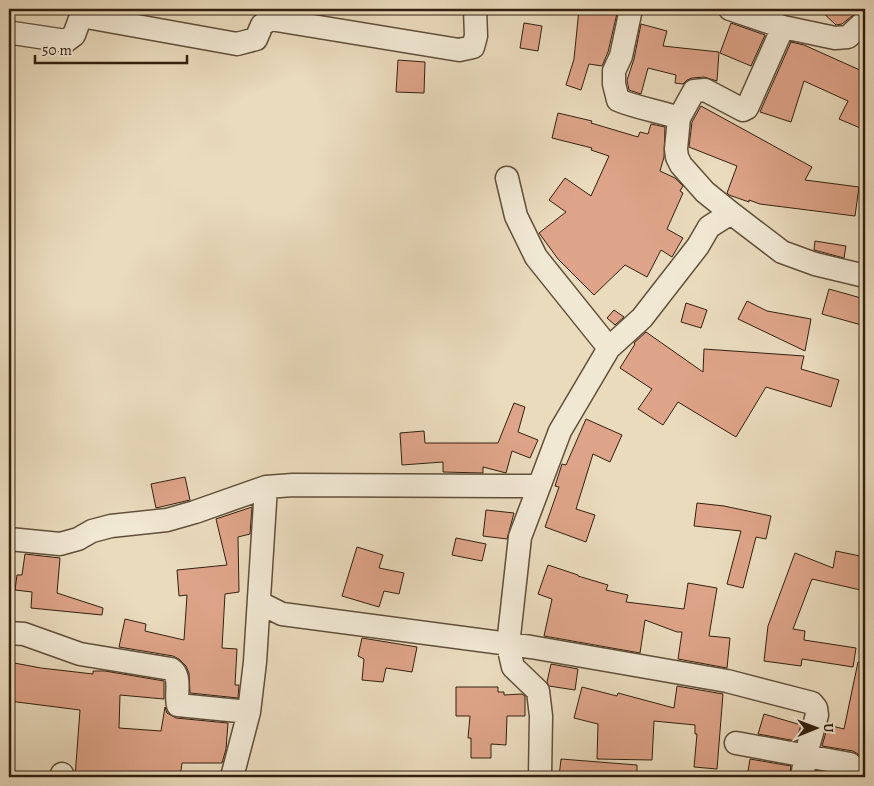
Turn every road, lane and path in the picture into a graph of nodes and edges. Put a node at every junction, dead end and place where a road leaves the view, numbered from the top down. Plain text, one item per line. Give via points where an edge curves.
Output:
1 (476, 9) edge
2 (631, 9) edge
3 (730, 9) edge
4 (81, 12) edge
5 (865, 21) edge
6 (783, 28) junction
7 (9, 34) edge
8 (679, 118) junction
9 (507, 178) dead end
10 (732, 213) junction
11 (865, 276) edge
12 (609, 348) junction
13 (538, 486) junction
14 (266, 487) junction
15 (9, 539) edge
16 (260, 603) junction
17 (9, 633) edge
18 (508, 645) junction
19 (249, 712) junction
20 (736, 743) dead end
21 (806, 754) junction
22 (232, 777) edge
23 (540, 777) edge
24 (802, 777) edge
25 (854, 777) edge

1 - 4 street via 473,47 459,50 270,18 262,25 256,39 237,44
2 - 8 street via 622,56 614,71 618,100
3 - 6 street
4 - 7 street via 74,35 66,41
5 - 6 street via 848,37 835,38
6 - 8 street via 747,108 743,110 705,90 694,91
8 - 10 street via 676,149 681,165 705,192
9 - 12 street via 516,216 536,258
10 - 11 street via 782,252 814,264
10 - 12 street via 709,227 642,318
12 - 13 street via 560,431
13 - 14 street
13 - 18 street via 520,537
14 - 15 street via 167,520 92,530 78,539 60,544
14 - 16 street
16 - 18 street via 282,614
16 - 19 street
17 - 19 street via 24,634 80,654 172,669 177,677 178,705
18 - 21 street via 727,681 812,703 817,716
18 - 23 street via 513,667 538,691
19 - 22 street
20 - 21 street
21 - 24 street
21 - 25 street via 850,764

